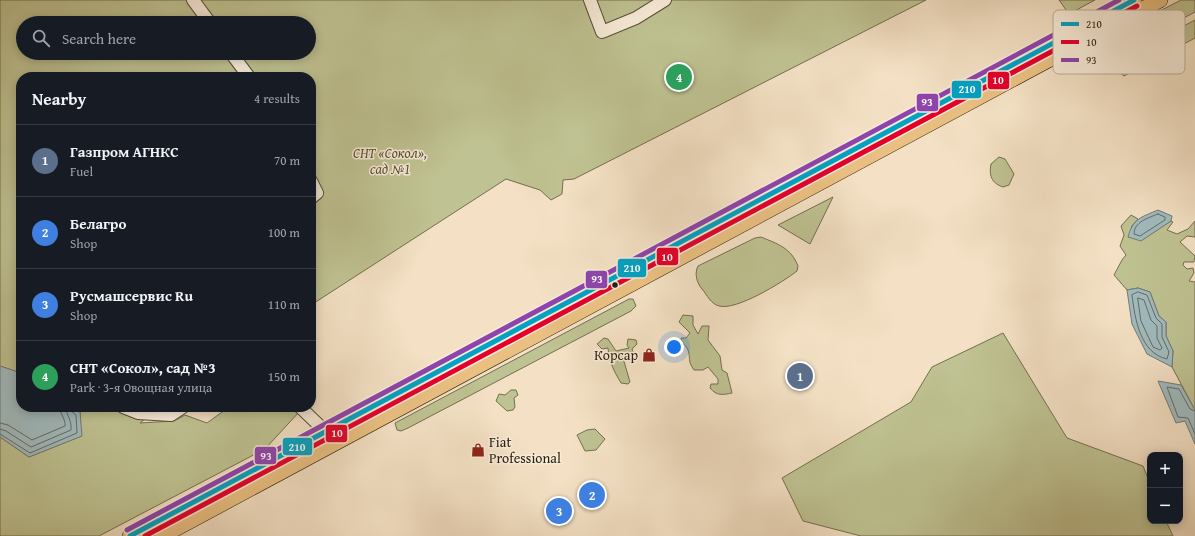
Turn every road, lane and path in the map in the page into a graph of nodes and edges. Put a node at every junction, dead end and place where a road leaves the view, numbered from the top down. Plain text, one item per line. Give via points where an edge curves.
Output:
1 (193, 0) edge
2 (590, 0) edge
3 (665, 0) edge
4 (1134, 0) edge
5 (1160, 0) edge
6 (1118, 10) edge
7 (1138, 10) edge
8 (205, 16) edge
9 (1053, 50) edge
10 (1053, 51) edge
11 (237, 60) edge
12 (245, 72) edge
13 (136, 412) edge
14 (176, 412) edge
15 (305, 412) edge
16 (326, 431) junction
17 (130, 536) edge
18 (162, 536) edge

1 - 8 street
2 - 3 street via 602,32 636,18
4 - 6 main road
5 - 7 main road
9 - 16 main road
10 - 18 main road via 788,199
11 - 12 street
13 - 14 street via 171,415
15 - 16 street
16 - 17 main road

